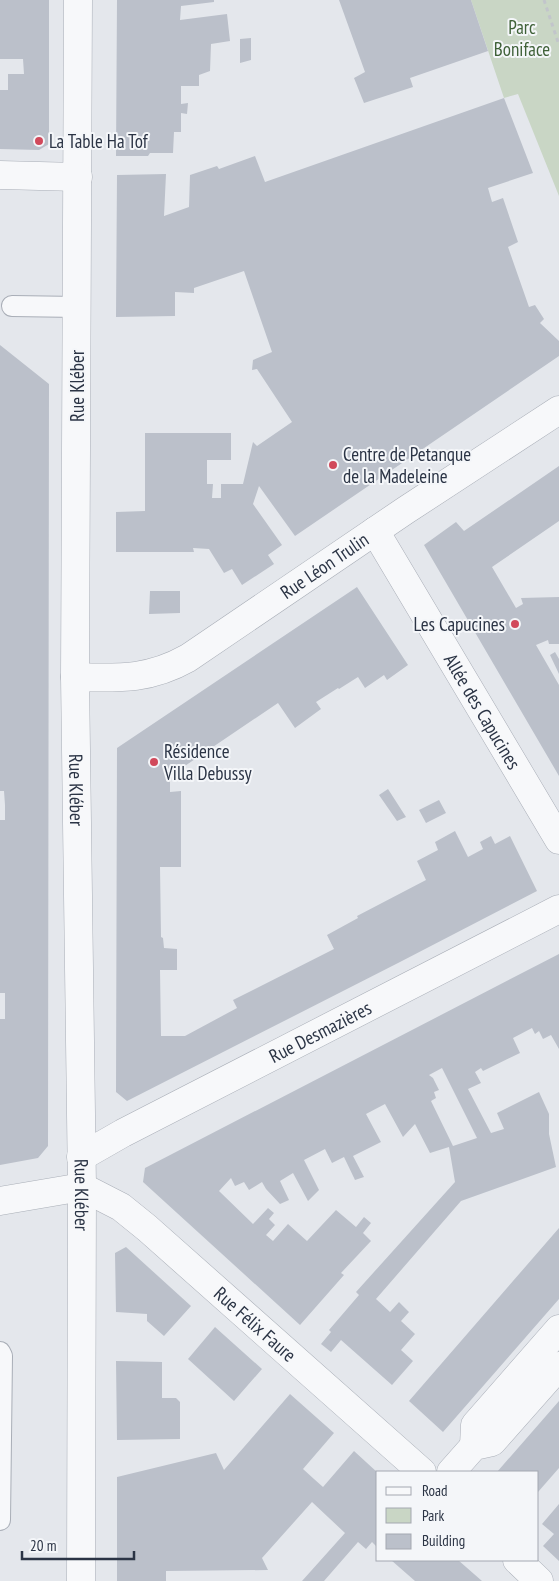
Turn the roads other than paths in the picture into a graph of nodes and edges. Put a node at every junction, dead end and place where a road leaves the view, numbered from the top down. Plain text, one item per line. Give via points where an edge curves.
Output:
1 (78, 0) edge
2 (0, 175) edge
3 (78, 177) junction
4 (12, 306) dead end
5 (78, 307) junction
6 (559, 410) edge
7 (376, 531) junction
8 (76, 677) junction
9 (559, 840) edge
10 (559, 909) edge
11 (81, 1157) junction
12 (82, 1187) junction
13 (0, 1201) edge
14 (559, 1329) edge
15 (0, 1352) edge
16 (559, 1366) edge
17 (474, 1446) junction
18 (421, 1471) edge
19 (452, 1471) edge
20 (0, 1520) edge
21 (517, 1561) edge
22 (81, 1581) edge
23 (539, 1581) edge

1 - 3 street, Rue Kléber
2 - 3 street
3 - 5 street, Rue Kléber
4 - 5 lane
5 - 8 street, Rue Kléber
6 - 7 street, Rue Léon Trulin
7 - 8 street, Rue Léon Trulin via 172,668 150,675 122,678
7 - 9 street, Allée des Capucines
8 - 11 street, Rue Kléber
10 - 11 street, Rue Desmazières
11 - 12 street, Rue Kléber
12 - 13 street
12 - 18 street, Rue Félix Faure via 108,1199 142,1223
12 - 22 street, Rue Kléber
14 - 17 street via 475,1425
15 - 20 lane
16 - 17 street via 492,1442
17 - 19 street
21 - 23 street

